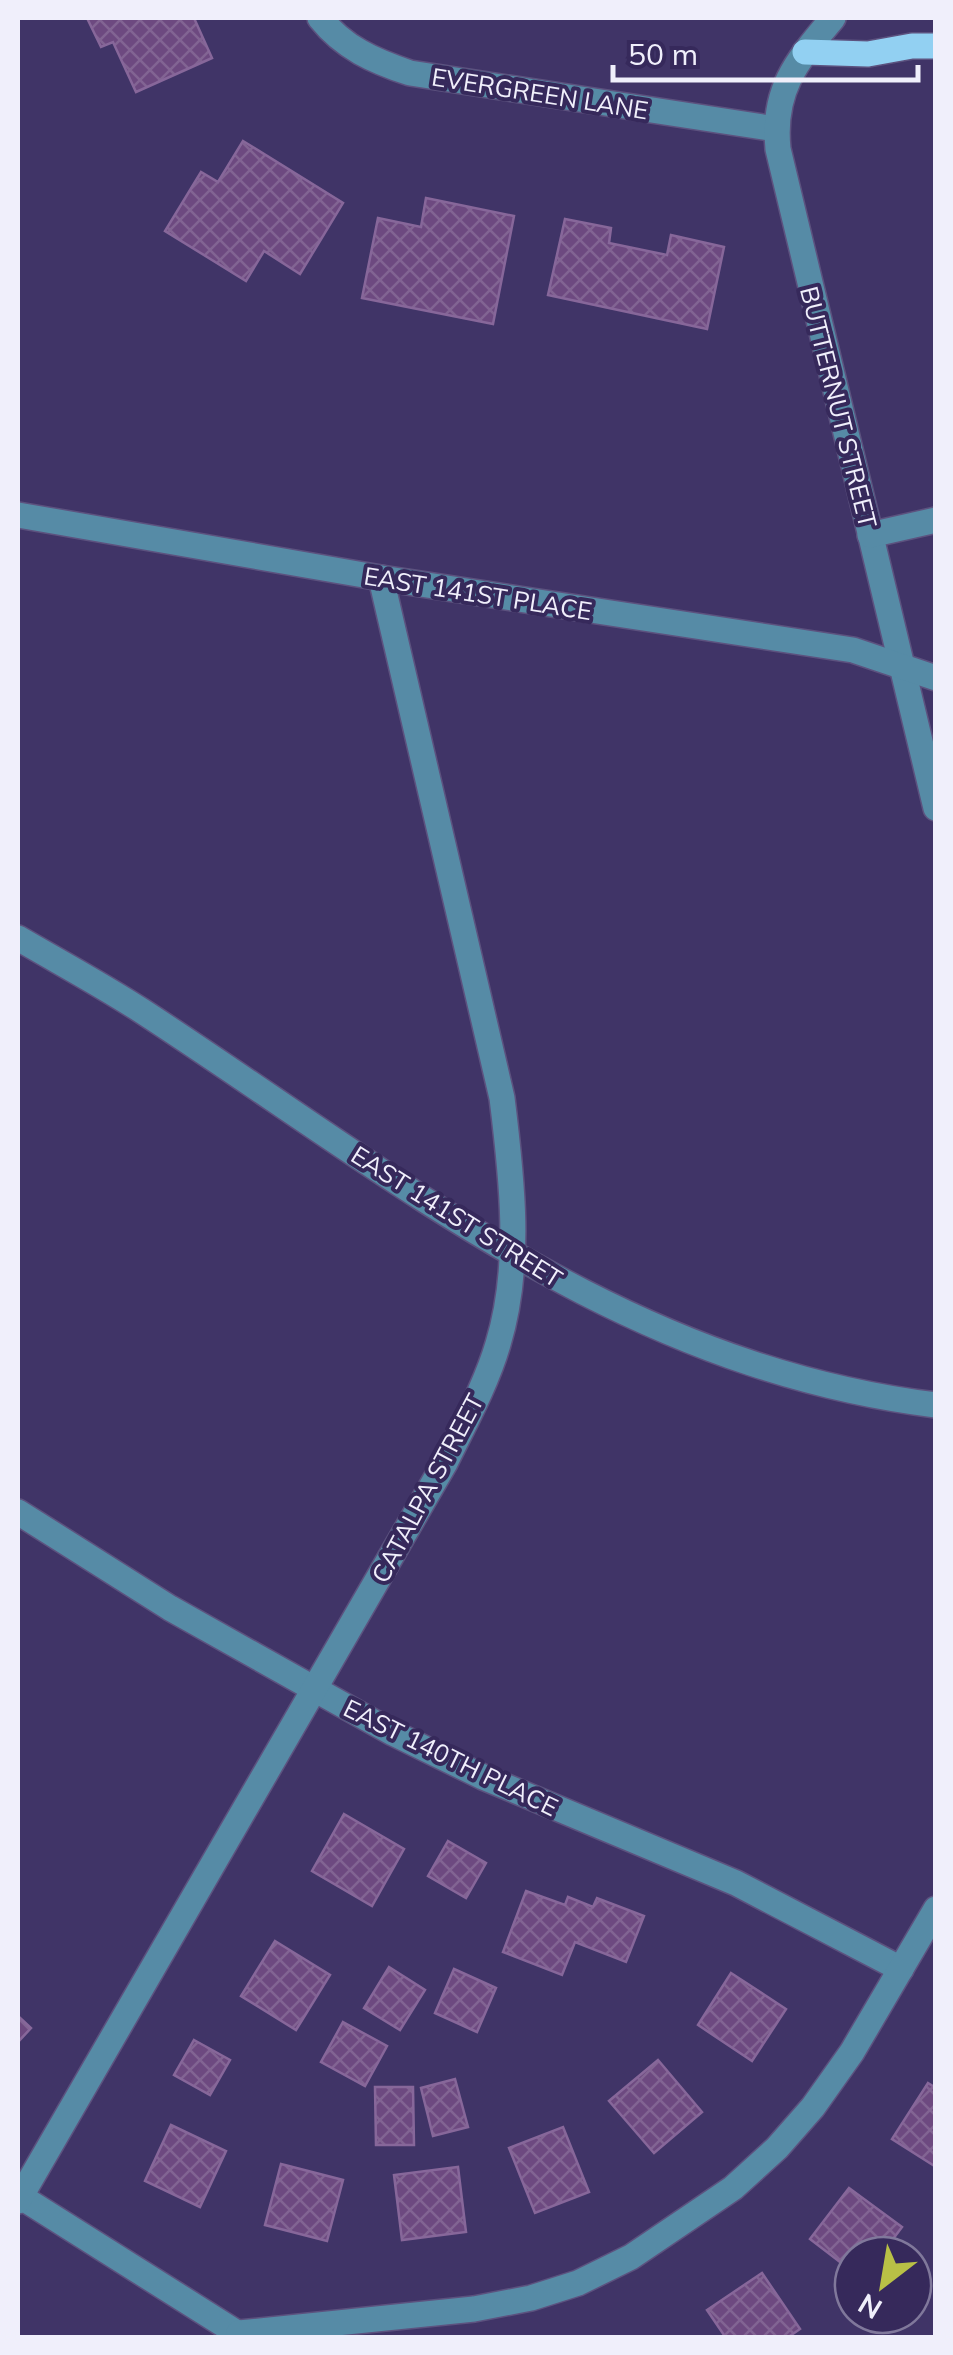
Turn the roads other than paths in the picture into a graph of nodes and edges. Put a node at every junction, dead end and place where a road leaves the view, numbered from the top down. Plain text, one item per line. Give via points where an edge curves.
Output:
1 (320, 18) edge
2 (832, 18) edge
3 (936, 46) edge
4 (805, 52) junction
5 (776, 129) junction
6 (18, 515) edge
7 (936, 520) edge
8 (870, 535) junction
9 (381, 578) junction
10 (903, 669) junction
11 (936, 678) edge
12 (936, 808) edge
13 (18, 938) edge
14 (513, 1254) junction
15 (936, 1405) edge
16 (18, 1512) edge
17 (314, 1689) junction
18 (936, 1909) edge
19 (901, 1970) junction
20 (18, 2198) edge
21 (242, 2335) edge

1 - 5 street, EVERGREEN LANE via 362,56 410,74
2 - 4 street, BUTTERNUT STREET
3 - 4 main road
4 - 5 street, BUTTERNUT STREET via 784,87
5 - 8 street, BUTTERNUT STREET
6 - 9 street, EAST 141ST PLACE
7 - 8 street
8 - 10 street, BUTTERNUT STREET
9 - 10 street, EAST 141ST PLACE via 853,650
9 - 14 street, CATALPA STREET via 502,1098
10 - 11 street, EAST 141ST PLACE
10 - 12 street, BUTTERNUT STREET
13 - 14 street, EAST 141ST STREET via 138,1008
14 - 15 street, EAST 141ST STREET via 677,1337 812,1382
14 - 17 street, CATALPA STREET via 498,1343 481,1390
16 - 17 street, EAST 140TH PLACE
17 - 19 street, EAST 140TH PLACE via 483,1777 792,1910
17 - 20 street, CATALPA STREET
18 - 19 street
19 - 21 street via 852,2052 776,2148 733,2188 630,2257 578,2282 493,2306
20 - 21 street

